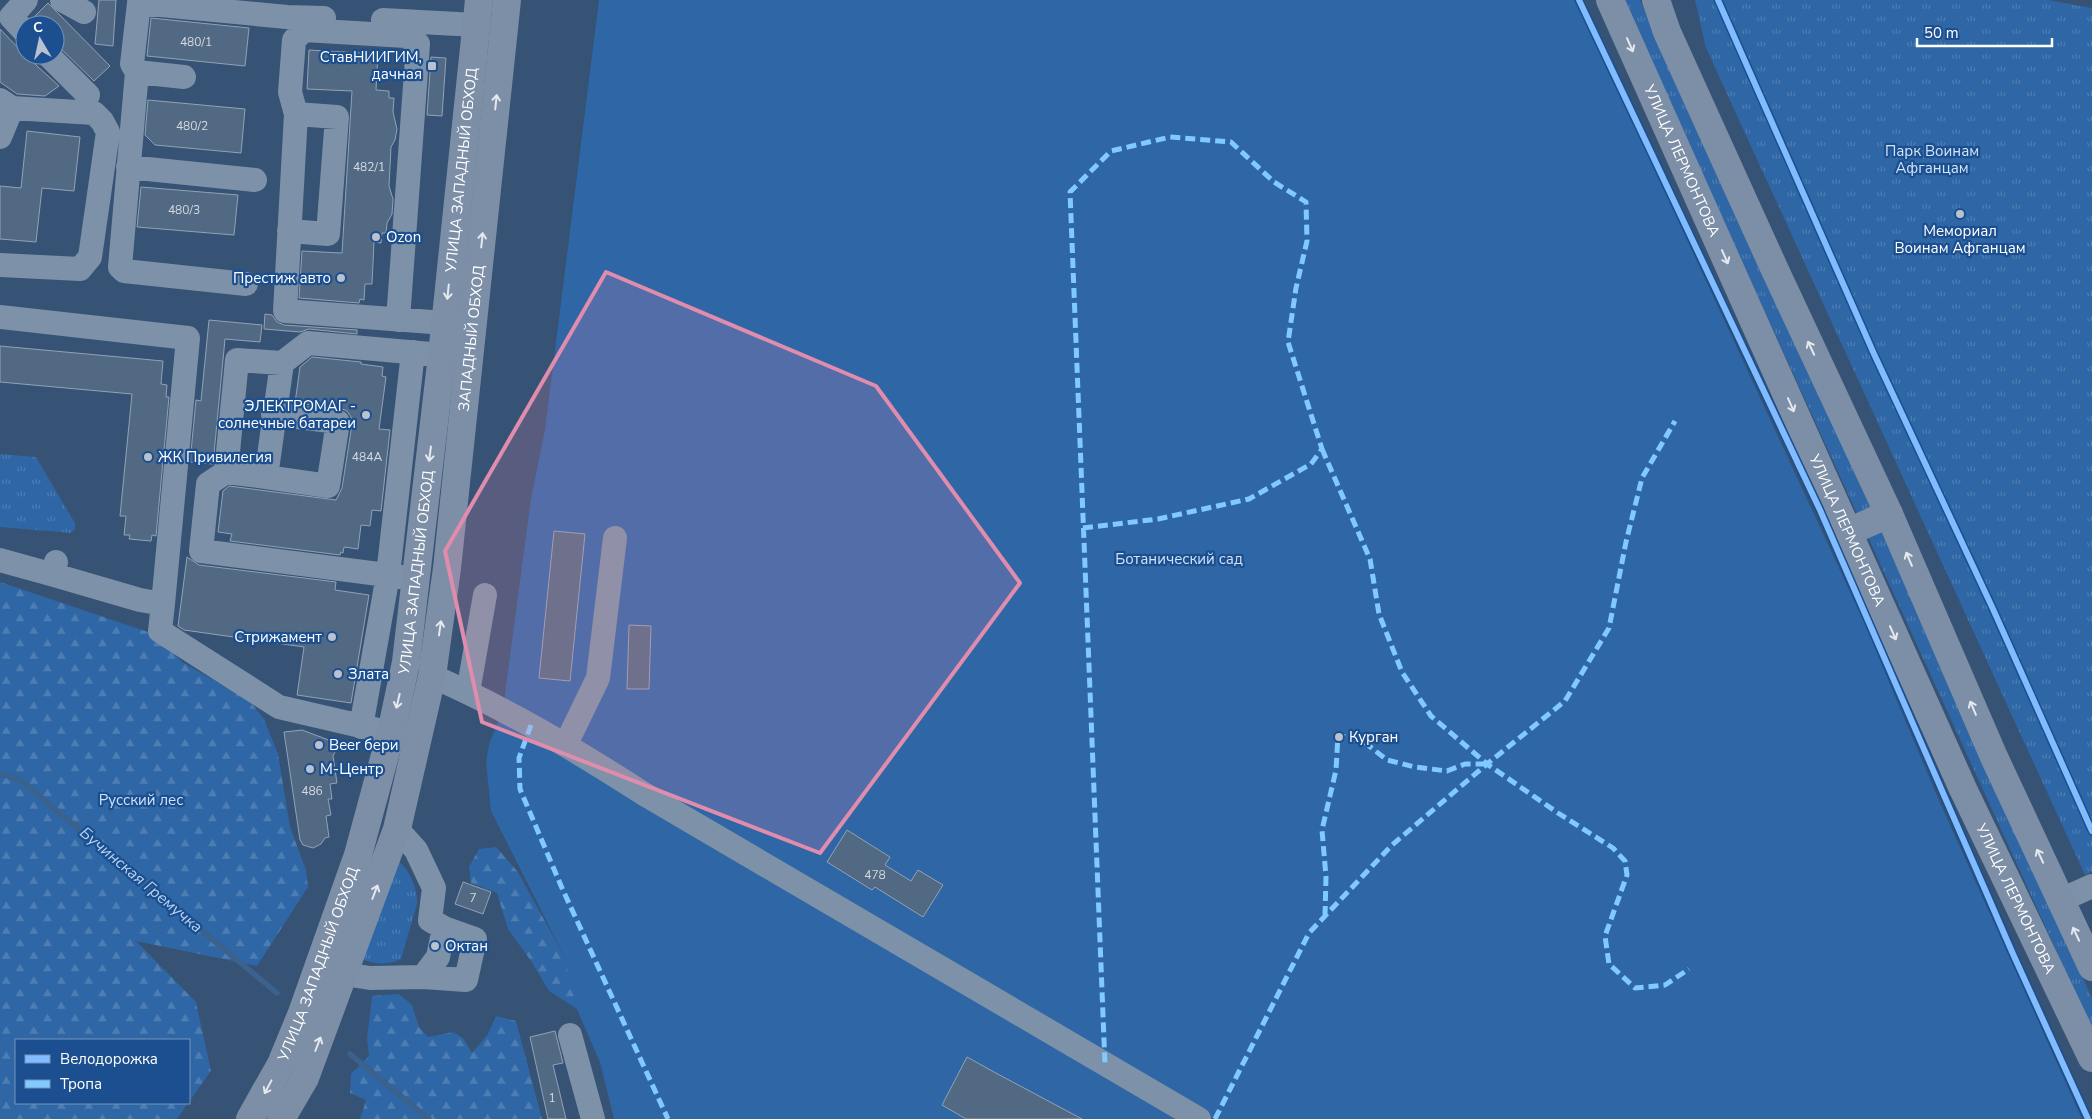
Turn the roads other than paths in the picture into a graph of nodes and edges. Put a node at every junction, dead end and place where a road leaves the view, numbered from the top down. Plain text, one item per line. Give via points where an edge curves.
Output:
1 (62, 0) edge
2 (507, 0) edge
3 (1610, 0) edge
4 (1656, 0) edge
5 (288, 8) edge
6 (84, 12) dead end
7 (477, 12) edge
8 (58, 65) edge
9 (137, 72) junction
10 (184, 77) dead end
11 (88, 95) dead end
12 (6, 104) edge
13 (296, 114) junction
14 (0, 137) edge
15 (128, 167) junction
16 (255, 180) dead end
17 (289, 231) junction
18 (0, 265) edge
19 (246, 284) dead end
20 (0, 317) edge
21 (398, 320) junction
22 (445, 323) junction
23 (414, 352) junction
24 (442, 355) junction
25 (282, 362) junction
26 (274, 414) junction
27 (226, 472) junction
28 (266, 477) junction
29 (1889, 514) junction
30 (1848, 532) junction
31 (615, 538) dead end
32 (0, 560) edge
33 (388, 575) junction
34 (416, 578) junction
35 (485, 595) dead end
36 (163, 604) junction
37 (432, 676) junction
38 (468, 692) junction
39 (361, 727) junction
40 (390, 733) junction
41 (566, 744) junction
42 (397, 829) junction
43 (2092, 886) edge
44 (2061, 900) junction
45 (444, 928) junction
46 (2092, 967) edge
47 (344, 974) junction
48 (422, 977) junction
49 (570, 1035) dead end
50 (2092, 1058) edge
51 (250, 1119) edge
52 (281, 1119) edge
53 (593, 1119) edge
54 (1199, 1119) edge

1 - 6 street
37 -> 2 main road, ЗАПАДНЫЙ ОБХОД via 448,558
3 -> 30 main road, УЛИЦА ЛЕРМОНТОВА
29 -> 4 main road via 1774,270 1667,32
5 - 7 street
5 - 9 street via 139,3 132,64
7 -> 22 main road, УЛИЦА ЗАПАДНЫЙ ОБХОД
8 - 11 street
9 - 10 street
9 - 15 street
12 - 14 street
12 - 18 street via 94,113 108,132 90,257 80,269
13 - 17 street
13 - 17 street via 337,116 328,234
13 - 21 street via 290,92 294,40 304,30 406,36 418,44
15 - 16 street
15 - 19 street via 120,267 124,271
17 - 21 street via 285,311
20 - 36 street via 188,338
21 - 22 street
22 - 24 main road, УЛИЦА ЗАПАДНЫЙ ОБХОД
23 - 24 street
23 - 25 street via 308,343
23 - 33 street
24 -> 34 main road, УЛИЦА ЗАПАДНЫЙ ОБХОД
25 - 26 street
25 - 27 street via 237,360
26 - 28 street
26 - 28 street via 338,422 328,486
27 - 28 street
27 - 33 street via 208,484 201,551
29 - 30 main road
44 -> 29 main road via 1994,757
30 -> 50 main road, УЛИЦА ЛЕРМОНТОВА via 1963,789
31 - 41 street via 598,678
32 - 36 street via 55,568 140,600
33 - 34 street
33 - 39 street
34 -> 40 main road, УЛИЦА ЗАПАДНЫЙ ОБХОД via 406,662
35 - 38 street
36 - 39 street via 160,632 279,707
37 - 38 street
37 - 42 main road, УЛИЦА ЗАПАДНЫЙ ОБХОД
38 - 41 street
39 - 40 street
40 -> 51 main road, УЛИЦА ЗАПАДНЫЙ ОБХОД via 358,855 332,930 281,1064
41 - 54 street via 644,794
42 - 45 street via 416,850 434,888 430,920
47 -> 42 main road, УЛИЦА ЗАПАДНЫЙ ОБХОД
43 - 44 street
46 -> 44 main road
45 - 48 street via 438,957
45 - 48 street via 475,939 466,980
47 - 48 street via 370,978
52 -> 47 main road, УЛИЦА ЗАПАДНЫЙ ОБХОД via 305,1078
49 - 53 street

